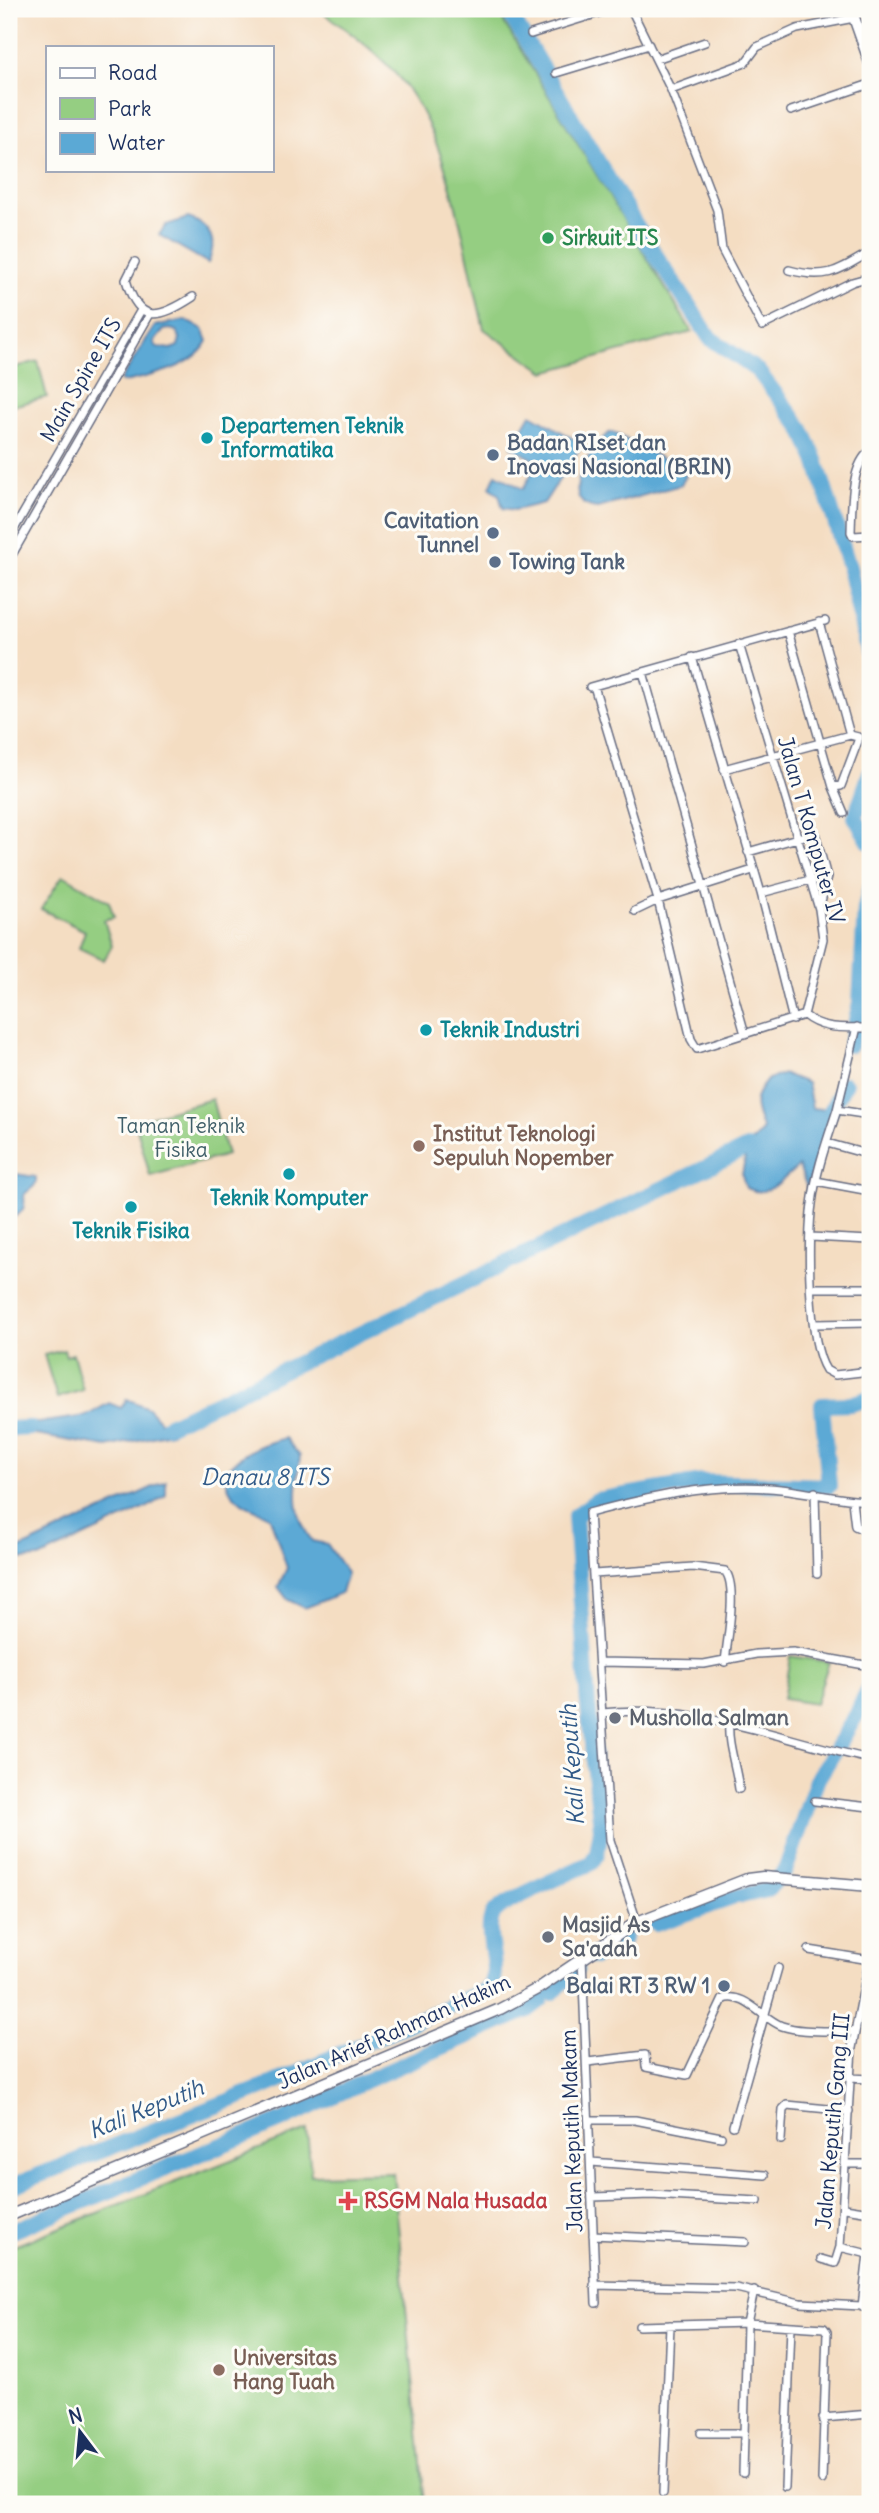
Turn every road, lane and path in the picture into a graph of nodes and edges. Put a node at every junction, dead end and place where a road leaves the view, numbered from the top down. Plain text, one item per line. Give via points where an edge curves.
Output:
1 (612, 9) edge
2 (631, 9) edge
3 (852, 11) edge
4 (531, 34) dead end
5 (705, 41) dead end
6 (649, 45) junction
7 (656, 60) junction
8 (870, 63) edge
9 (556, 73) dead end
10 (870, 84) edge
11 (671, 90) junction
12 (791, 111) dead end
13 (870, 252) edge
14 (135, 262) dead end
15 (789, 270) dead end
16 (870, 277) edge
17 (192, 297) dead end
18 (141, 310) junction
19 (150, 314) junction
20 (97, 386) junction
21 (105, 392) junction
22 (870, 451) edge
23 (51, 466) junction
24 (60, 471) junction
25 (870, 535) edge
26 (9, 538) edge
27 (10, 555) edge
28 (788, 631) junction
29 (739, 644) junction
30 (692, 657) junction
31 (643, 672) junction
32 (850, 735) junction
33 (821, 741) junction
34 (771, 755) junction
35 (724, 769) junction
36 (834, 787) junction
37 (844, 813) dead end
38 (797, 838) junction
39 (748, 852) junction
40 (753, 870) junction
41 (810, 880) junction
42 (704, 886) junction
43 (761, 893) junction
44 (657, 900) junction
45 (819, 909) junction
46 (635, 911) dead end
47 (804, 1016) junction
48 (793, 1020) junction
49 (854, 1027) junction
50 (870, 1028) edge
51 (745, 1034) junction
52 (838, 1110) junction
53 (870, 1115) edge
54 (827, 1143) junction
55 (870, 1155) edge
56 (816, 1181) junction
57 (870, 1191) edge
58 (811, 1237) junction
59 (870, 1240) edge
60 (812, 1288) junction
61 (870, 1288) edge
62 (870, 1323) edge
63 (814, 1324) junction
64 (870, 1371) edge
65 (815, 1493) junction
66 (852, 1501) junction
67 (870, 1501) edge
68 (870, 1534) edge
69 (868, 1570) dead end
70 (594, 1574) junction
71 (817, 1574) dead end
72 (600, 1662) junction
73 (725, 1662) junction
74 (870, 1666) edge
75 (602, 1713) junction
76 (729, 1721) junction
77 (870, 1759) edge
78 (739, 1789) dead end
79 (815, 1801) dead end
80 (870, 1807) edge
81 (870, 1886) edge
82 (637, 1922) junction
83 (808, 1950) dead end
84 (582, 1957) junction
85 (870, 1958) edge
86 (778, 1968) dead end
87 (763, 2015) junction
88 (855, 2032) junction
89 (588, 2062) junction
90 (850, 2078) junction
91 (870, 2079) edge
92 (849, 2111) junction
93 (590, 2120) junction
94 (733, 2126) dead end
95 (721, 2137) dead end
96 (781, 2140) dead end
97 (591, 2162) junction
98 (846, 2164) junction
99 (870, 2164) edge
100 (765, 2175) dead end
101 (592, 2197) junction
102 (758, 2201) dead end
103 (845, 2208) junction
104 (870, 2212) edge
105 (9, 2216) edge
106 (593, 2235) junction
107 (745, 2242) dead end
108 (840, 2247) junction
109 (821, 2259) dead end
110 (594, 2285) junction
111 (754, 2291) junction
112 (596, 2303) dead end
113 (862, 2306) junction
114 (870, 2309) edge
115 (747, 2323) junction
116 (670, 2325) junction
117 (639, 2326) dead end
118 (791, 2326) junction
119 (870, 2414) edge
120 (822, 2418) junction
121 (701, 2432) dead end
122 (744, 2433) junction
123 (743, 2473) dead end
124 (822, 2480) dead end
125 (785, 2487) dead end
126 (663, 2493) dead end

1 - 4 street
2 - 6 street
3 - 8 main road
3 - 11 street via 797,29 757,47 745,63
5 - 7 street
6 - 7 street
6 - 9 street
7 - 11 street
10 - 12 street
11 - 16 street via 717,210 722,250 762,326
13 - 15 street via 824,276
14 - 18 street, Main Spine ITS via 126,280 132,301
17 - 19 street, Main Spine ITS via 169,313
18 - 19 street, Main Spine ITS
18 - 20 street, Main Spine ITS
19 - 21 street, Main Spine ITS
20 - 21 street
20 - 23 street, Main Spine ITS
21 - 24 street, Main Spine ITS
22 - 25 street via 857,474 851,531 853,536
23 - 24 street, Main Spine ITS
23 - 26 street, Main Spine ITS
24 - 27 street, Main Spine ITS
28 - 29 street
28 - 32 street via 822,622
28 - 33 street
29 - 30 street
29 - 34 street, Jalan T Komputer IV
30 - 31 street
30 - 35 street
31 - 42 street
31 - 44 street via 592,686
32 - 33 street
32 - 36 street via 859,741 841,786
33 - 34 street
33 - 36 street
34 - 35 street
34 - 38 street, Jalan T Komputer IV
35 - 39 street
36 - 37 street
38 - 39 street
38 - 41 street, Jalan T Komputer IV
38 - 45 street via 816,834 827,877
39 - 40 street
40 - 42 street
40 - 43 street
41 - 43 street
41 - 45 street, Jalan T Komputer IV
42 - 44 street
42 - 51 street
43 - 48 street
44 - 46 street
44 - 51 street via 693,1045 696,1049
45 - 47 street, Jalan T Komputer IV via 823,939
47 - 48 street
47 - 49 street via 816,1025
48 - 51 street
49 - 50 street
49 - 52 street
52 - 53 street
52 - 54 street
54 - 55 street
54 - 56 street
56 - 57 street
56 - 58 street
58 - 59 street
58 - 60 street
60 - 61 street
60 - 63 street
62 - 63 street
63 - 64 street via 822,1365 835,1375
65 - 66 street
65 - 70 street via 699,1489 589,1513
65 - 71 street
66 - 67 street
66 - 68 street via 855,1526
68 - 69 street
70 - 72 street
70 - 73 street via 693,1567 723,1570 730,1577
72 - 73 street
72 - 75 street
73 - 74 street via 793,1652
75 - 76 street via 665,1712
75 - 82 street via 612,1850
76 - 77 street
76 - 78 street via 727,1741
79 - 80 street
81 - 82 main road, Jalan Arief Rahman Hakim via 764,1877 729,1885
82 - 84 main road, Jalan Arief Rahman Hakim
83 - 85 street
84 - 89 street, Jalan Keputih Makam
84 - 105 main road, Jalan Arief Rahman Hakim via 500,2009
85 - 88 street, Jalan Keputih Gang III
86 - 87 street
87 - 88 street via 785,2027
87 - 89 street via 746,2003 725,1998 687,2074 650,2068 645,2055
87 - 94 street
88 - 90 street, Jalan Keputih Gang III
89 - 93 street, Jalan Keputih Makam
90 - 91 street
90 - 92 street, Jalan Keputih Gang III
92 - 96 street via 784,2106
92 - 98 street, Jalan Keputih Gang III
93 - 95 street via 635,2120
93 - 97 street, Jalan Keputih Makam
97 - 100 street
97 - 101 street, Jalan Keputih Makam
98 - 99 street
98 - 103 street, Jalan Keputih Gang III
101 - 102 street
101 - 106 street, Jalan Keputih Makam
103 - 104 street
103 - 108 street, Jalan Keputih Gang III
106 - 107 street
106 - 110 street, Jalan Keputih Makam
108 - 109 street, Jalan Keputih Gang III via 835,2263
108 - 113 street, Jalan Keputih Gang III via 868,2254
110 - 111 street
110 - 112 street, Jalan Keputih Makam
111 - 113 street via 800,2303
111 - 115 street
113 - 114 street
115 - 116 street
115 - 118 street
115 - 122 street
116 - 117 street
116 - 126 street
118 - 120 street via 827,2332
118 - 125 street
119 - 120 street
120 - 124 street
121 - 122 street
122 - 123 street

